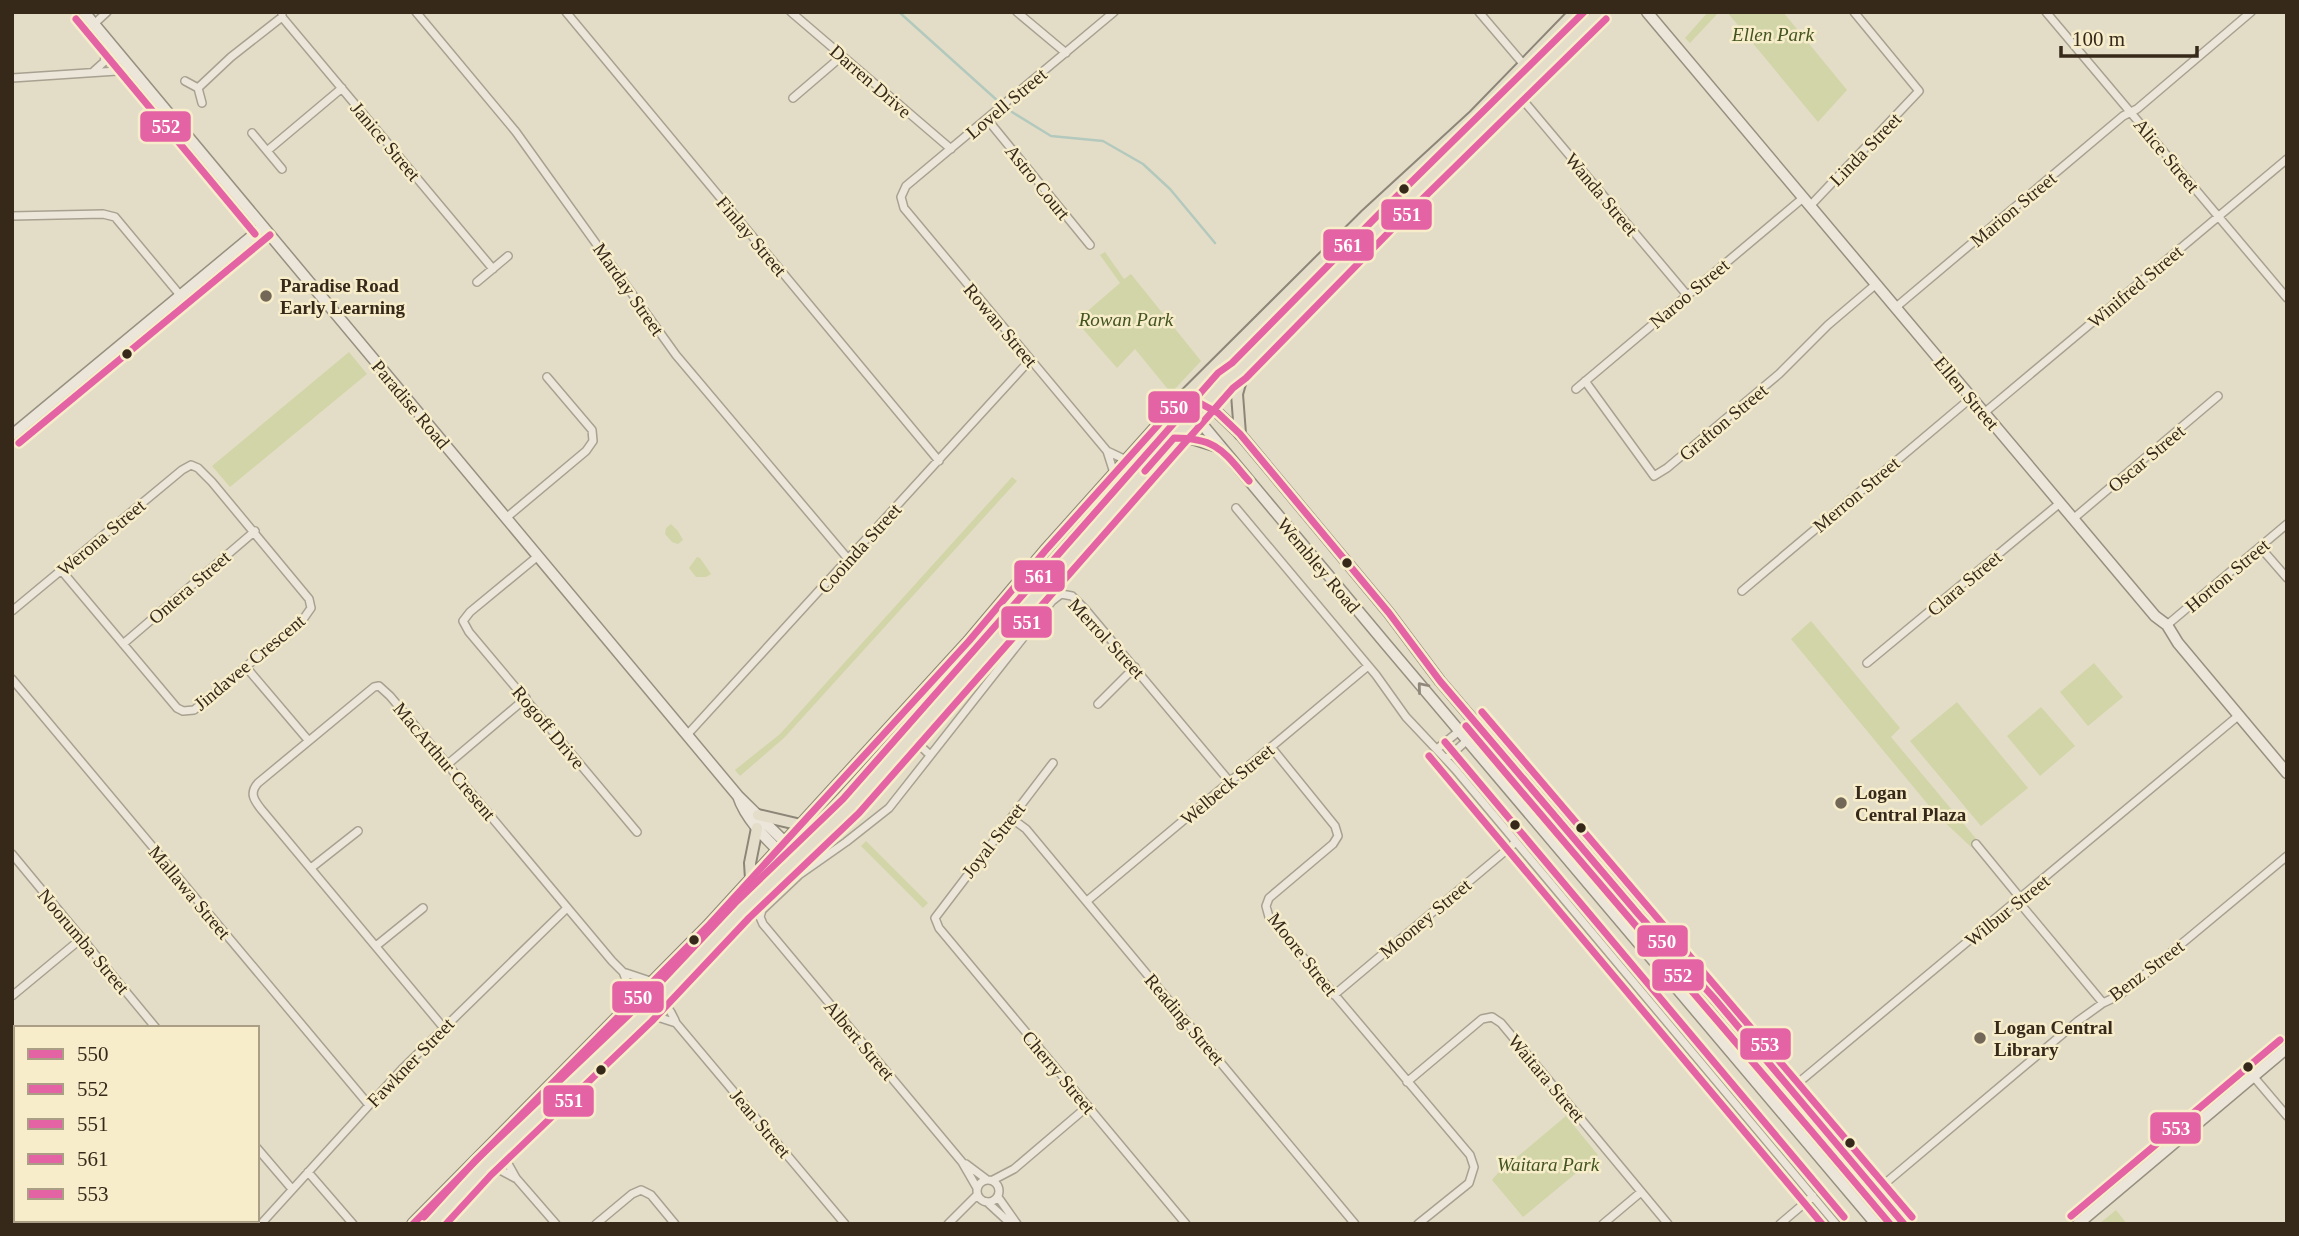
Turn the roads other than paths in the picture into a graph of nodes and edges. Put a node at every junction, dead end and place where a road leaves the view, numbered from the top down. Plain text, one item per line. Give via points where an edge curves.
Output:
1 (84, 12) edge
2 (107, 12) edge
3 (416, 12) edge
4 (566, 12) edge
5 (791, 12) edge
6 (1017, 12) edge
7 (1114, 12) edge
8 (1479, 12) edge
9 (1575, 12) edge
10 (1599, 12) edge
11 (1647, 12) edge
12 (1854, 12) edge
13 (2046, 12) edge
14 (2251, 12) edge
15 (282, 15) edge
16 (2240, 16) edge
17 (94, 24) junction
18 (108, 42) junction
19 (1066, 53) junction
20 (842, 56) junction
21 (1525, 66) junction
22 (132, 70) junction
23 (93, 72) junction
24 (12, 78) edge
25 (185, 82) dead end
26 (198, 88) junction
27 (342, 88) junction
28 (1517, 93) junction
29 (793, 98) dead end
30 (202, 103) dead end
31 (2131, 112) junction
32 (987, 119) junction
33 (252, 133) dead end
34 (951, 149) junction
35 (267, 151) junction
36 (2287, 159) edge
37 (282, 169) dead end
38 (901, 197) joint
39 (1806, 202) junction
40 (12, 216) edge
41 (2218, 217) junction
42 (263, 227) junction
43 (1090, 244) dead end
44 (508, 256) dead end
45 (493, 268) junction
46 (477, 282) dead end
47 (1875, 285) junction
48 (180, 295) junction
49 (1687, 295) junction
50 (2287, 298) edge
51 (1895, 308) junction
52 (1030, 360) junction
53 (1239, 371) junction
54 (547, 377) dead end
55 (1585, 381) junction
56 (1576, 389) dead end
57 (1183, 397) junction
58 (2218, 397) dead end
59 (1971, 398) junction
60 (1204, 405) junction
61 (1984, 413) junction
62 (1195, 415) junction
63 (1240, 434) junction
64 (12, 435) edge
65 (1174, 438) junction
66 (1220, 447) junction
67 (1107, 452) junction
68 (1126, 460) junction
69 (939, 461) junction
70 (191, 465) joint
71 (1114, 473) junction
72 (2060, 503) junction
73 (1236, 508) dead end
74 (506, 518) junction
75 (2073, 519) junction
76 (2287, 524) edge
77 (254, 531) junction
78 (2260, 547) junction
79 (538, 556) junction
80 (849, 560) junction
81 (61, 570) junction
82 (2287, 578) edge
83 (1742, 592) dead end
84 (12, 611) edge
85 (2166, 625) junction
86 (123, 644) junction
87 (1867, 663) dead end
88 (1368, 666) junction
89 (246, 667) junction
90 (1135, 667) junction
91 (12, 679) edge
92 (526, 698) junction
93 (1098, 704) dead end
94 (2238, 716) junction
95 (1474, 719) junction
96 (1481, 729) junction
97 (1459, 731) junction
98 (687, 735) junction
99 (912, 738) junction
100 (307, 740) junction
101 (1467, 740) junction
102 (1270, 747) junction
103 (1437, 749) junction
104 (930, 755) junction
105 (1446, 759) junction
106 (1053, 763) dead end
107 (448, 764) junction
108 (2287, 773) edge
109 (1230, 782) junction
110 (738, 796) junction
111 (758, 815) junction
112 (1011, 818) junction
113 (801, 825) junction
114 (757, 828) junction
115 (358, 831) dead end
116 (637, 832) dead end
117 (1516, 842) junction
118 (1976, 844) dead end
119 (782, 847) junction
120 (12, 854) edge
121 (2287, 856) edge
122 (795, 860) junction
123 (311, 868) junction
124 (751, 879) junction
125 (1087, 901) junction
126 (2018, 901) junction
127 (423, 908) dead end
128 (567, 908) junction
129 (760, 917) joint
130 (934, 918) joint
131 (82, 938) junction
132 (376, 946) junction
133 (623, 972) junction
134 (654, 983) junction
135 (1334, 995) junction
136 (12, 996) edge
137 (659, 999) junction
138 (2103, 1003) junction
139 (628, 1008) junction
140 (645, 1013) junction
141 (676, 1023) junction
142 (154, 1026) edge
143 (443, 1027) junction
144 (2287, 1048) edge
145 (2253, 1076) junction
146 (1407, 1082) junction
147 (1791, 1089) junction
148 (1774, 1103) junction
149 (369, 1105) junction
150 (1088, 1106) junction
151 (2287, 1116) edge
152 (507, 1144) junction
153 (259, 1150) edge
154 (962, 1162) junction
155 (483, 1168) junction
156 (308, 1172) junction
157 (516, 1178) junction
158 (992, 1182) junction
159 (292, 1189) junction
160 (1876, 1191) junction
161 (1642, 1192) junction
162 (981, 1196) junction
163 (998, 1196) junction
164 (1813, 1196) junction
165 (951, 1221) edge
166 (261, 1224) edge
167 (353, 1224) edge
168 (413, 1224) edge
169 (432, 1224) edge
170 (556, 1224) edge
171 (596, 1224) edge
172 (675, 1224) edge
173 (845, 1224) edge
174 (1010, 1224) edge
175 (1017, 1224) edge
176 (1186, 1224) edge
177 (1355, 1224) edge
178 (1418, 1224) edge
179 (1604, 1224) edge
180 (1668, 1224) edge
181 (1780, 1224) edge
182 (1836, 1224) edge
183 (1876, 1224) edge
184 (1903, 1224) edge
185 (2078, 1224) edge

1 - 17 main road, Paradise Road
2 - 17 street
3 - 80 street, Marday Street via 516,131 676,355
4 - 69 street, Finlay Street
5 - 20 street, Darren Drive
6 - 19 street
7 - 19 street, Lovell Street
8 - 21 street
9 - 21 main road
10 - 28 main road
11 - 39 main road, Ellen Street
12 - 39 street, Linda Street via 1919,91
13 - 31 street, Alice Street
14 - 16 street, Marion Street
15 - 26 street
15 - 27 street, Janice Street
16 - 31 street, Marion Street
17 - 18 main road, Paradise Road
18 - 22 main road, Paradise Road
18 - 23 street via 104,62
19 - 32 street, Lovell Street
20 - 29 street
20 - 34 street, Darren Drive
21 - 57 main road via 1357,223
22 - 23 street
22 - 42 main road, Paradise Road
23 - 24 street
25 - 26 street
26 - 30 street
27 - 35 street
27 - 45 street, Janice Street
28 - 49 street, Wanda Street
28 - 53 main road
31 - 41 street, Alice Street
31 - 51 street, Marion Street
32 - 34 street, Lovell Street
32 - 43 street, Astro Court
33 - 35 street
34 - 38 street, Lovell Street via 906,186
35 - 37 street
36 - 41 street, Winifred Street
38 - 52 street, Rowan Street via 904,208
39 - 47 main road, Ellen Street
39 - 49 street, Naroo Street
40 - 48 street via 115,217
41 - 50 street, Alice Street
41 - 61 street, Winifred Street
42 - 48 main road
42 - 74 main road, Paradise Road
44 - 45 street
45 - 46 street
47 - 51 main road, Ellen Street
47 - 55 street, Grafton Street via 1799,357 1654,476
48 - 64 main road
49 - 55 street, Naroo Street
51 - 59 main road, Ellen Street
52 - 67 street, Rowan Street
52 - 69 street, Cooinda Street
53 - 60 main road
53 - 63 main road
54 - 74 street via 592,430 593,441
55 - 56 street, Naroo Street
57 - 60 main road, Wembley Road
57 - 62 main road, Wembley Road
57 - 68 main road
58 - 75 street, Oscar Street
59 - 61 main road, Ellen Street
59 - 83 street, Merron Street
60 - 62 main road
60 - 63 main road, Wembley Road
61 - 72 main road, Ellen Street
62 - 65 main road
62 - 66 main road, Wembley Road
63 - 95 main road, Wembley Road
65 - 66 main road
65 - 99 main road
97 -> 66 main road, Wembley Road
67 - 68 street, Rowan Street
67 - 71 street, Rowan Street
68 - 71 main road
69 - 80 street, Cooinda Street
70 - 77 street, Jindavee Crescent
70 - 81 street, Werona Street
71 - 113 main road
72 - 75 main road, Ellen Street
72 - 87 street, Clara Street
73 - 88 street, Wembley Road
74 - 79 main road, Paradise Road
75 - 85 main road, Ellen Street
76 - 78 street, Horton Street
77 - 86 street, Ontera Street
77 - 89 street, Jindavee Crescent via 309,599 311,608
78 - 82 street
78 - 85 street, Horton Street
79 - 92 street, Rogoff Drive via 463,621
79 - 98 main road, Paradise Road
80 - 98 street, Cooinda Street
81 - 84 street, Werona Street
81 - 86 street, Jindavee Crescent
85 - 94 main road, Ellen Street
86 - 89 street, Jindavee Crescent via 183,711 194,710
88 - 102 street, Welbeck Street
88 - 103 street, Wembley Road
89 - 100 street
90 - 93 street
90 - 104 street, Merrol Street via 1079,602 1061,594
90 - 109 street, Merrol Street
91 - 149 street, Mallawa Street
92 - 107 street
92 - 116 street, Rogoff Drive
94 - 108 main road, Ellen Street
94 - 126 street, Wilbur Street
95 - 96 main road, Wembley Road
95 - 97 street
96 - 101 street
96 - 147 main road, Wembley Road
97 - 101 main road, Wembley Road
97 - 103 street
98 - 110 main road, Paradise Road
99 - 104 street
99 - 122 main road
100 - 107 street, MacArthur Cresent via 379,686
100 - 123 street, MacArthur Cresent via 253,791 261,809
101 - 105 street
101 - 148 main road, Wembley Road
102 - 109 street, Welbeck Street
102 - 135 street, Moore Street via 1335,826 1338,836 1269,898 1266,906 1269,917
103 - 105 street, Wembley Road
104 - 129 street, Merrol Street via 884,813 788,884
105 - 117 street, Wembley Road
106 - 112 street, Joyal Street
107 - 128 street, MacArthur Cresent
109 - 125 street, Welbeck Street
110 - 111 main road, Paradise Road
110 - 114 main road, Paradise Road
111 - 113 main road
111 - 119 main road, Paradise Road
112 - 125 street, Reading Street via 1026,829
112 - 130 street, Joyal Street
113 - 119 main road
114 - 119 main road, Paradise Road
114 - 124 main road
115 - 123 street
117 - 135 street, Mooney Street
117 - 164 street, Wembley Road
118 - 126 street
119 - 122 main road, Paradise Road
119 - 124 main road
120 - 131 street, Noorumba Street
121 - 138 street, Benz Street via 2120,995
122 - 137 main road
123 - 132 street, MacArthur Cresent
124 - 134 main road
125 - 177 street, Reading Street
126 - 138 street
126 - 147 street, Wilbur Street
127 - 132 street
128 - 133 street, MacArthur Cresent
128 - 143 street, Fawkner Street
129 - 154 street, Albert Street
130 - 150 street, Cherry Street
131 - 136 street
131 - 142 street, Noorumba Street
132 - 143 street, MacArthur Cresent
133 - 134 street, MacArthur Cresent
133 - 139 street via 629,987
134 - 139 main road
135 - 146 street, Moore Street
137 - 139 street
137 - 140 main road
137 - 141 street, Jean Street
138 - 160 street, Benz Street
139 - 168 main road
140 - 141 street
140 - 152 main road
141 - 173 street, Jean Street
143 - 149 street, Fawkner Street
144 - 145 main road
145 - 151 street
145 - 185 main road
146 - 161 street, Waitara Street via 1482,1019 1492,1017
146 - 178 street, Moore Street via 1469,1155 1474,1167 1469,1183
147 - 148 street, Wilbur Street
147 - 160 main road, Wembley Road
148 - 183 main road, Wembley Road
149 - 156 street, Fawkner Street
150 - 158 street
150 - 176 street, Cherry Street
152 - 155 main road
152 - 157 street via 507,1161
153 - 159 street
154 - 158 street, Albert Street
154 - 162 street, Albert Street
155 - 157 street
155 - 169 main road
156 - 159 street, Fawkner Street
156 - 167 street
157 - 170 street
158 - 162 street
158 - 163 street
159 - 166 street, Fawkner Street
160 - 184 main road, Wembley Road
161 - 179 street
161 - 180 street, Waitara Street
162 - 163 street via 993,1201
162 - 165 street
162 - 174 street, Albert Street
163 - 175 street
164 - 181 street
164 - 182 street, Wembley Road
171 - 172 street via 641,1190

